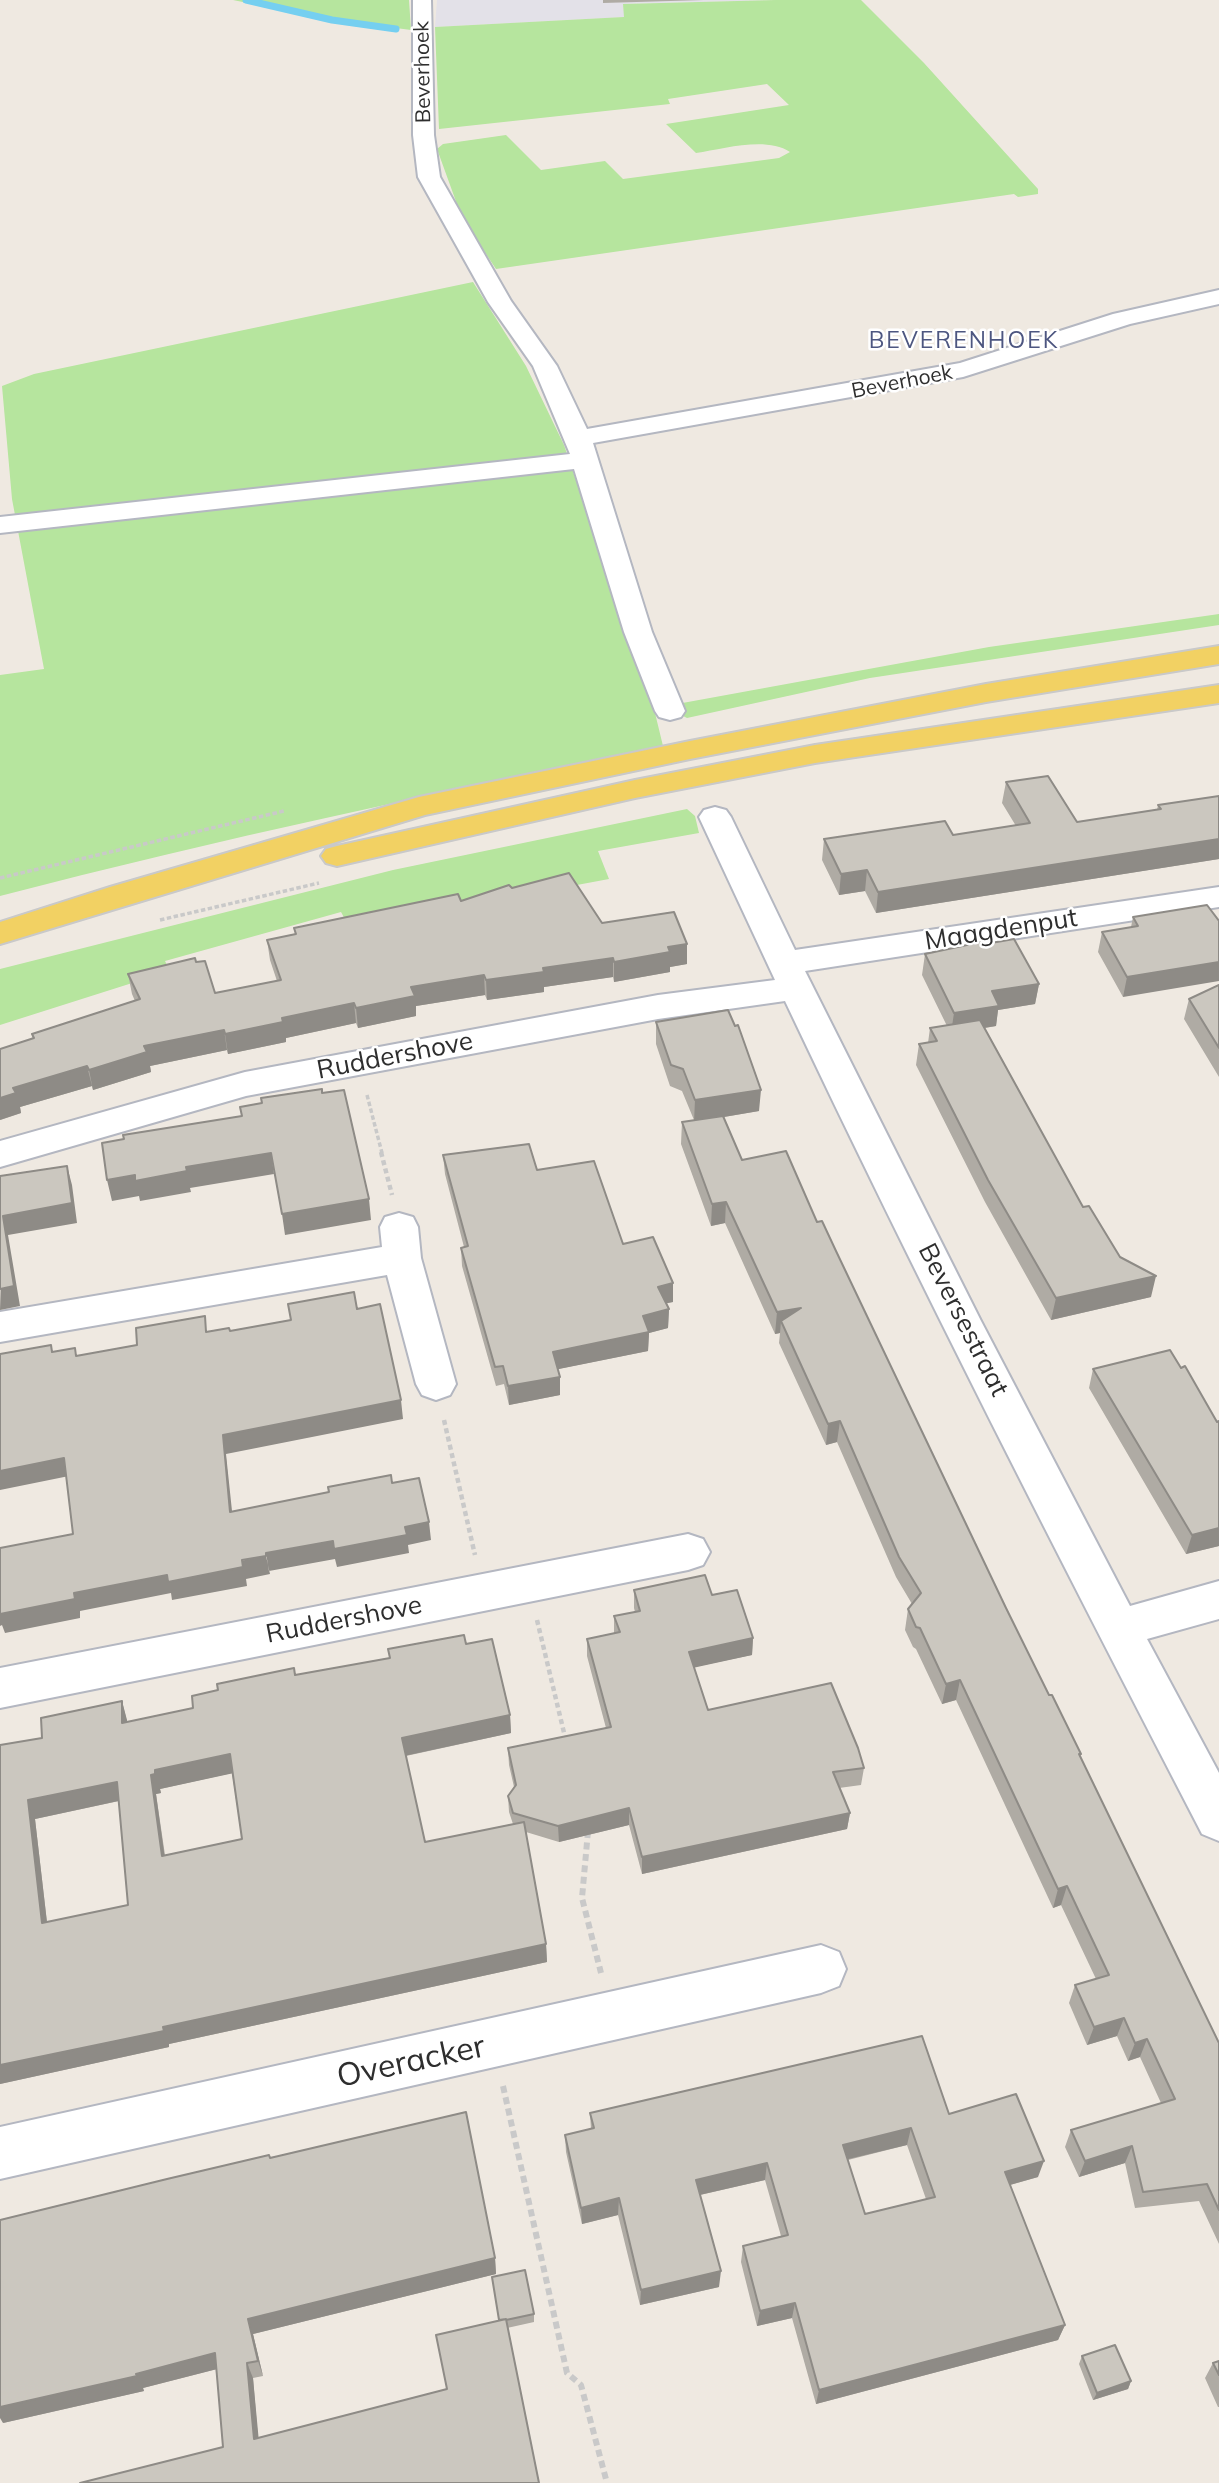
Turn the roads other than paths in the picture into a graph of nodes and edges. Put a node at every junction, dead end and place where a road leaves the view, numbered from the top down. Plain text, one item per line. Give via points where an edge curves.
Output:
1 (422, 0) edge
2 (1219, 297) edge
3 (581, 449) junction
4 (0, 525) edge
5 (1219, 654) edge
6 (1219, 673) edge
7 (1219, 694) edge
8 (1219, 700) edge
9 (1136, 706) junction
10 (670, 711) dead end
11 (829, 725) junction
12 (715, 817) dead end
13 (1219, 897) edge
14 (0, 935) edge
15 (790, 976) junction
16 (0, 1154) edge
17 (0, 1327) edge
18 (436, 1384) road end
19 (688, 1552) dead end
20 (1219, 1600) edge
21 (1118, 1628) junction
22 (0, 1688) edge
23 (1219, 1819) edge
24 (821, 1969) dead end
25 (0, 2153) edge

1 - 3 street, Beverhoek via 424,154 429,177 500,302 545,366
2 - 3 street, Beverhoek via 1158,309 963,370
3 - 4 street
3 - 10 street, Beverhoek via 638,632
5 - 11 main road
6 - 11 main road
7 - 9 main road
8 - 9 main road
9 - 14 main road via 815,754 635,789
11 - 14 main road via 419,807 122,894
12 - 15 street, Beversestraat
13 - 15 street, Maagdenput
15 - 16 street, Ruddershove via 658,1007 245,1084
15 - 21 street, Beversestraat
17 - 18 street via 400,1242
19 - 22 street, Ruddershove
20 - 21 street
21 - 23 street, Beversestraat
24 - 25 street, Overacker

